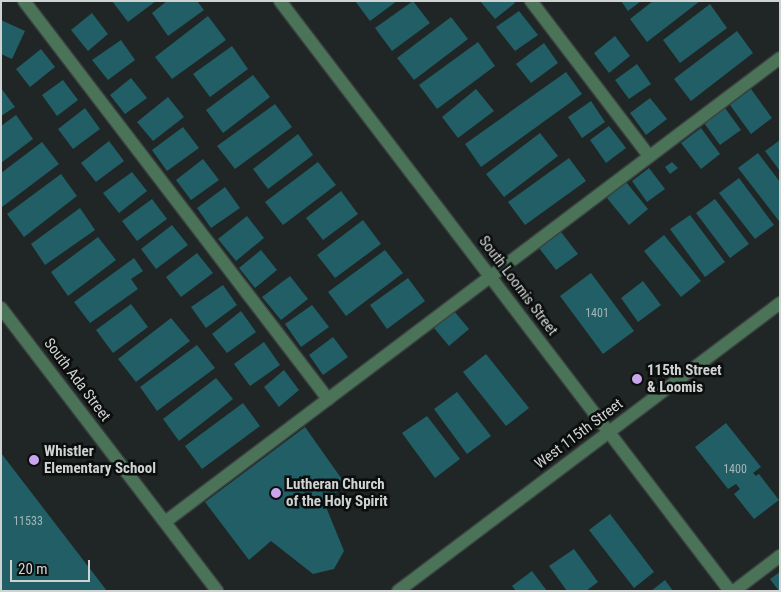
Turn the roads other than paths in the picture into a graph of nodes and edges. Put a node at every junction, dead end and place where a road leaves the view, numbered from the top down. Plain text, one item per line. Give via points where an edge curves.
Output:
1 (24, 1) edge
2 (280, 1) edge
3 (531, 1) edge
4 (780, 58) edge
5 (649, 156) junction
6 (490, 277) junction
7 (780, 303) edge
8 (1, 308) edge
9 (328, 399) junction
10 (609, 432) junction
11 (165, 522) junction
12 (780, 556) edge
13 (217, 591) edge
14 (398, 591) edge
15 (732, 591) edge

1 - 9 street
2 - 6 street, South Loomis Street
3 - 5 street
4 - 5 street
5 - 6 street
6 - 9 street
6 - 10 street, South Loomis Street
7 - 10 street, West 115th Street
8 - 11 street, South Ada Street
9 - 11 street
10 - 14 street, West 115th Street
10 - 15 street, South Loomis Street
11 - 13 street, South Ada Street
12 - 15 street

